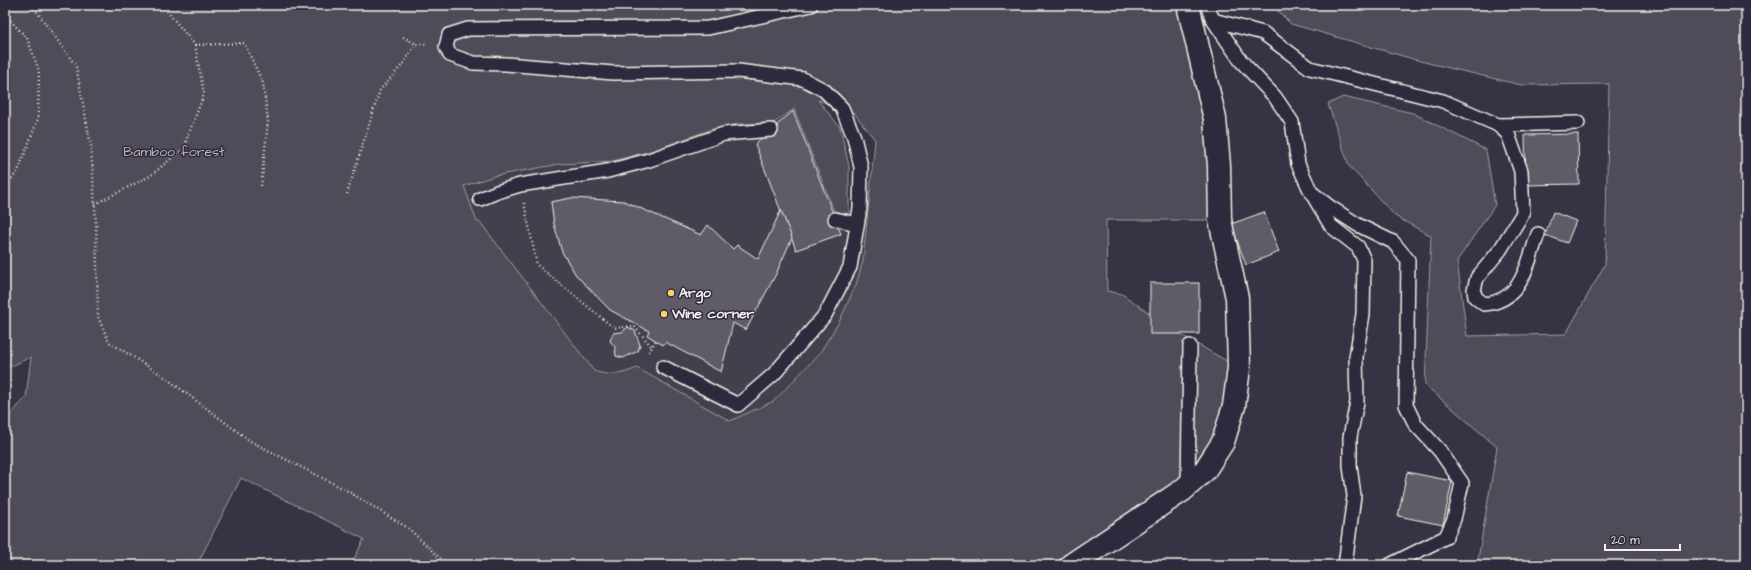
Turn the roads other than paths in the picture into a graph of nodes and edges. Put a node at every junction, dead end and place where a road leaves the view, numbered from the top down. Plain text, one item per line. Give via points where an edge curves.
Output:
1 (811, 5) edge
2 (1188, 5) edge
3 (1207, 5) edge
4 (1213, 20) junction
5 (1578, 123) dead end
6 (1498, 125) junction
7 (771, 130) dead end
8 (1311, 192) junction
9 (480, 199) dead end
10 (835, 219) dead end
11 (857, 224) junction
12 (1538, 234) dead end
13 (1190, 346) dead end
14 (663, 367) dead end
15 (1188, 484) junction
16 (1071, 565) edge
17 (1346, 565) edge
18 (1390, 565) edge

1 - 11 lane via 708,28 468,29 449,35 446,47 450,56 474,63 613,73 738,71 803,79 824,90 842,108 854,137 861,167
2 - 15 street via 1215,119 1220,220 1237,298 1239,368 1234,406 1223,442 1205,470
3 - 4 lane
4 - 6 lane via 1263,33 1310,68 1443,101
4 - 8 lane via 1241,61 1275,97 1292,122 1298,164
5 - 6 lane
6 - 12 lane via 1508,134 1521,171 1523,213 1515,229 1477,278 1475,297 1484,304 1510,297 1523,277
7 - 9 lane via 724,134 608,171 520,185
8 - 17 lane via 1331,226 1358,247 1364,260 1363,314 1356,357 1357,402 1350,437 1354,496
8 - 18 lane via 1347,218 1393,242 1408,260 1406,405 1415,424 1440,451 1462,483 1454,519 1446,537
10 - 11 lane
11 - 14 lane via 850,267 825,315 774,374 738,405
13 - 15 lane
15 - 16 street

